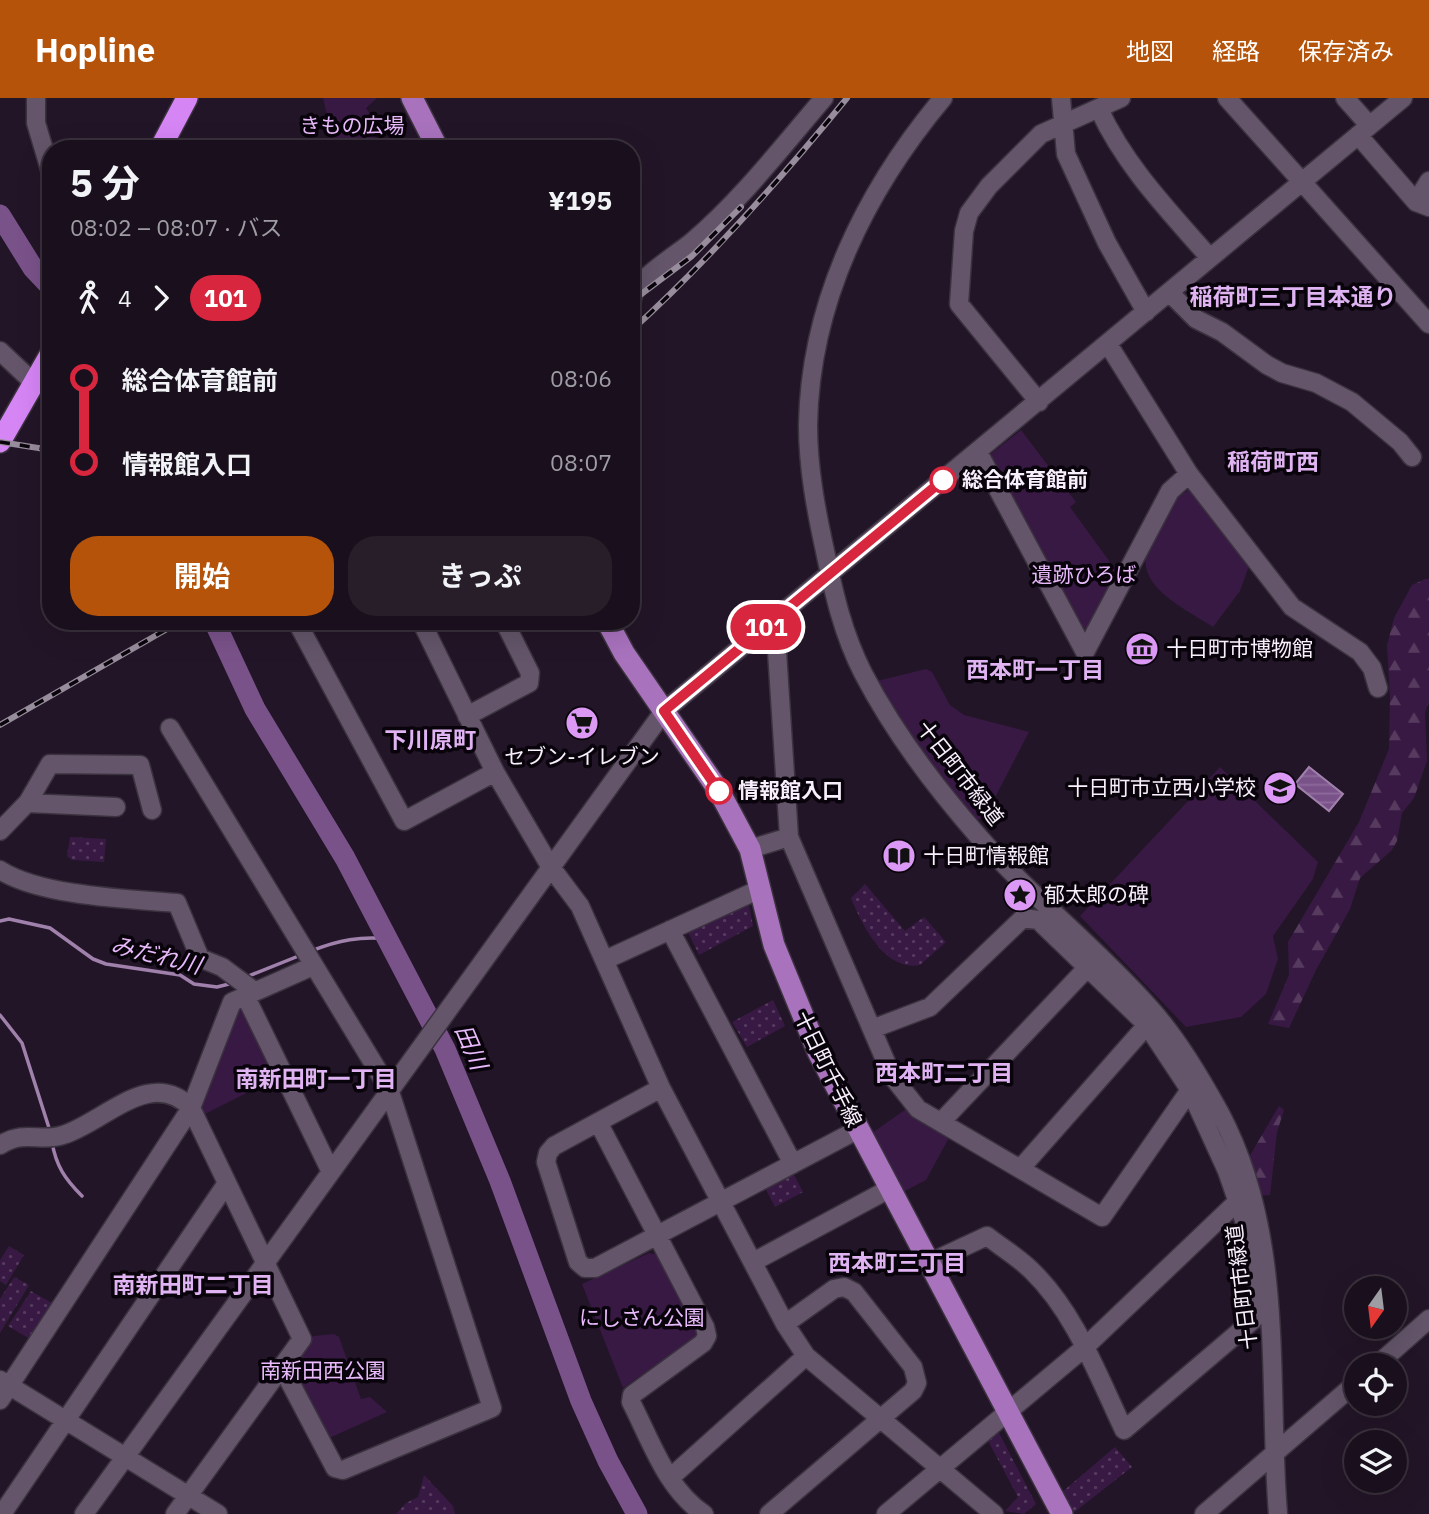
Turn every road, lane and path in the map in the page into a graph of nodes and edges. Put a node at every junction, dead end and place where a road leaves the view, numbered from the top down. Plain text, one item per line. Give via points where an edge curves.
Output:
1 (36, 98) edge
2 (187, 98) edge
3 (412, 98) edge
4 (824, 98) edge
5 (943, 98) edge
6 (1061, 98) edge
7 (1121, 98) edge
8 (1227, 98) edge
9 (1345, 98) edge
10 (1403, 98) edge
11 (1099, 110) junction
12 (1065, 125) junction
13 (1364, 130) junction
14 (165, 140) edge
15 (433, 140) edge
16 (42, 143) edge
17 (1302, 180) junction
18 (1429, 181) edge
19 (1422, 205) edge
20 (1210, 258) junction
21 (640, 282) edge
22 (1169, 292) junction
23 (1146, 312) junction
24 (1429, 324) edge
25 (1108, 344) junction
26 (0, 351) edge
27 (42, 370) edge
28 (35, 384) junction
29 (1039, 402) junction
30 (0, 442) edge
31 (978, 452) junction
32 (1412, 457) dead end
33 (1189, 474) junction
34 (830, 575) junction
35 (775, 620) junction
36 (301, 630) edge
37 (425, 630) edge
38 (508, 630) edge
39 (612, 630) edge
40 (1378, 688) dead end
41 (664, 711) junction
42 (467, 716) junction
43 (170, 728) dead end
44 (495, 772) junction
45 (27, 803) junction
46 (116, 807) dead end
47 (152, 810) dead end
48 (0, 831) edge
49 (789, 837) junction
50 (750, 849) junction
51 (550, 866) junction
52 (0, 870) edge
53 (760, 889) junction
54 (670, 930) junction
55 (604, 960) junction
56 (313, 966) junction
57 (1088, 967) junction
58 (244, 986) junction
59 (1147, 1025) junction
60 (872, 1029) junction
61 (661, 1088) junction
62 (389, 1089) junction
63 (1190, 1090) junction
64 (191, 1108) junction
65 (598, 1122) junction
66 (942, 1122) junction
67 (858, 1130) junction
68 (0, 1145) edge
69 (793, 1164) junction
70 (1020, 1169) junction
71 (331, 1172) junction
72 (227, 1183) junction
73 (889, 1189) junction
74 (1238, 1201) junction
75 (721, 1202) junction
76 (657, 1235) junction
77 (753, 1262) junction
78 (266, 1263) junction
79 (929, 1263) junction
80 (1429, 1319) edge
81 (785, 1324) junction
82 (1084, 1348) junction
83 (1391, 1353) edge
84 (806, 1356) junction
85 (282, 1367) junction
86 (3, 1388) edge
87 (1344, 1394) edge
88 (1007, 1411) junction
89 (881, 1417) junction
90 (66, 1420) junction
91 (125, 1457) junction
92 (1273, 1457) junction
93 (941, 1466) junction
94 (670, 1478) junction
95 (188, 1496) junction
96 (2, 1514) edge
97 (84, 1514) edge
98 (175, 1514) edge
99 (218, 1514) edge
100 (704, 1514) edge
101 (769, 1514) edge
102 (886, 1514) edge
103 (994, 1514) edge
104 (1062, 1514) edge
105 (1204, 1514) edge
106 (1278, 1514) edge

1 - 16 street
2 - 14 highway
3 - 15 main road
4 - 21 street via 736,200
5 - 34 street, 十日町市緑道 via 869,201 836,279 815,349 809,454
6 - 12 street
7 - 11 street
8 - 17 street
9 - 13 street
10 - 13 street
11 - 12 street
11 - 20 street via 1113,141 1134,169
12 - 23 street via 1066,154 1084,198
12 - 29 street via 1041,134 989,186 969,213 964,231 959,304
13 - 17 street
13 - 19 street
17 - 20 street
17 - 24 street
18 - 19 street
20 - 22 street
22 - 23 street
22 - 32 street via 1196,319 1267,365 1352,402
23 - 25 street
25 - 29 street
25 - 33 street
26 - 28 street
27 - 28 highway
28 - 30 highway
29 - 31 street
31 - 33 street via 1085,652 1170,491
31 - 34 street
33 - 40 street via 1292,607 1360,652 1372,668
34 - 35 street
34 - 92 street, 十日町市緑道 via 841,623 863,673 913,751 980,838 1151,1008 1222,1117 1262,1232 1274,1352
35 - 41 street
35 - 49 street
36 - 44 street via 404,821
37 - 42 street
38 - 42 street via 530,673 529,683
39 - 41 main road, 十日町千手線
41 - 50 main road, 十日町千手線 via 719,791
41 - 51 street
42 - 44 street
43 - 56 street
44 - 51 street
45 - 46 street
45 - 47 street via 50,764 140,765
45 - 48 street
49 - 50 street
49 - 60 street
50 - 53 main road, 十日町千手線
51 - 55 street via 580,906
51 - 62 street
52 - 58 street via 14,879 104,898 177,903 200,958
53 - 54 street
53 - 67 main road, 十日町千手線 via 795,1000
54 - 55 street
54 - 69 street
55 - 61 street
56 - 58 street
56 - 62 street
57 - 59 street
57 - 60 street via 1038,920 1023,918 930,1007
57 - 66 street
58 - 64 street via 232,1002
58 - 71 street
59 - 63 street
59 - 70 street
60 - 66 street via 892,1076 918,1109
61 - 65 street
61 - 75 street
62 - 71 street
62 - 85 street via 492,1408 343,1470 335,1468
63 - 70 street via 1102,1217
63 - 74 street
64 - 68 street via 169,1094 141,1095 63,1135 19,1135
64 - 72 street
64 - 86 street
65 - 76 street
65 - 76 street via 554,1146 546,1161 578,1262 595,1268
66 - 70 street
67 - 69 street
67 - 73 main road, 十日町千手線
69 - 75 street
71 - 78 street
72 - 78 street
72 - 90 street
73 - 77 street
73 - 79 main road, 十日町千手線
74 - 82 street
74 - 82 street via 1258,1310 1253,1320 1124,1430
75 - 76 street
75 - 77 street
76 - 94 street via 707,1336 632,1395 631,1402
77 - 81 street
78 - 85 street via 302,1339
78 - 91 street
79 - 82 street via 987,1236 1030,1269 1056,1300
79 - 88 main road, 十日町千手線
80 - 83 street
81 - 84 street
81 - 89 street via 834,1289 854,1292 918,1375 913,1391
82 - 88 street
84 - 89 street
84 - 94 street
85 - 95 street
86 - 90 street
87 - 92 street
88 - 93 street
88 - 104 main road, 十日町千手線
89 - 93 street
89 - 101 street
90 - 91 street
90 - 96 street
91 - 95 street
91 - 97 street
92 - 105 street
92 - 106 street, 十日町市緑道
93 - 102 street
93 - 103 street
94 - 100 street via 690,1505
95 - 98 street
95 - 99 street

